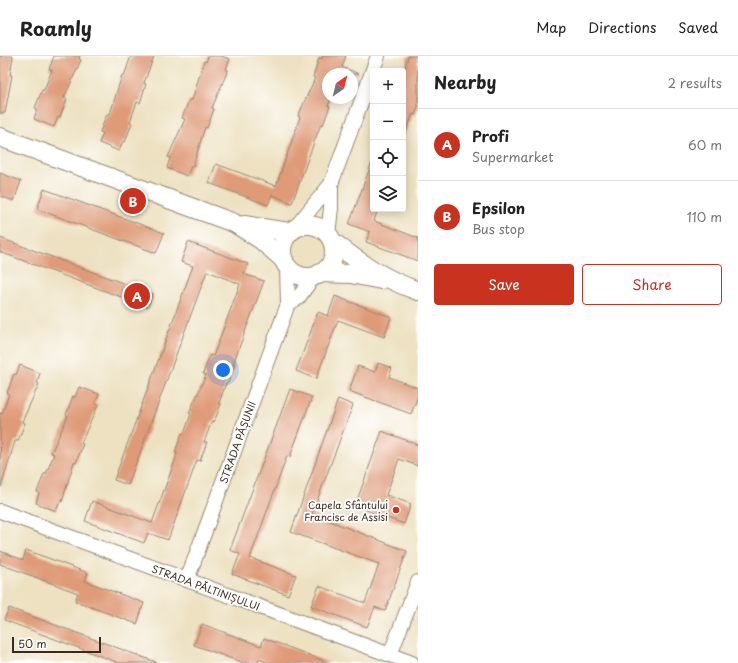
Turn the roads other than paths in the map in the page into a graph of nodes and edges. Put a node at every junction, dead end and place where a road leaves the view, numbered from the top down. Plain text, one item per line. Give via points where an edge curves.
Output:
1 (378, 56) edge
2 (0, 137) edge
3 (331, 184) junction
4 (234, 223) junction
5 (292, 230) junction
6 (330, 238) junction
7 (285, 263) junction
8 (317, 274) junction
9 (392, 282) junction
10 (418, 291) edge
11 (288, 304) junction
12 (0, 511) edge
13 (187, 580) junction
14 (418, 582) edge
15 (390, 655) junction
16 (412, 663) edge

1 - 3 street
2 - 4 main road
3 - 5 street
3 - 6 street
4 - 5 main road
4 - 7 main road via 261,240
5 - 6 main road via 302,226 316,226
5 - 7 main road via 282,245
6 - 8 main road via 333,256 330,263
6 - 9 main road via 357,260
7 - 8 main road via 299,275
7 - 11 street, STRADA PĂȘUNII
8 - 9 main road via 351,274
8 - 11 street, STRADA PĂȘUNII via 298,298
9 - 10 main road
11 - 13 street, STRADA PĂȘUNII
12 - 13 street, STRADA PĂLTINIȘULUI
13 - 15 street, STRADA PĂLTINIȘULUI
14 - 15 street
15 - 16 street, STRADA PĂLTINIȘULUI

